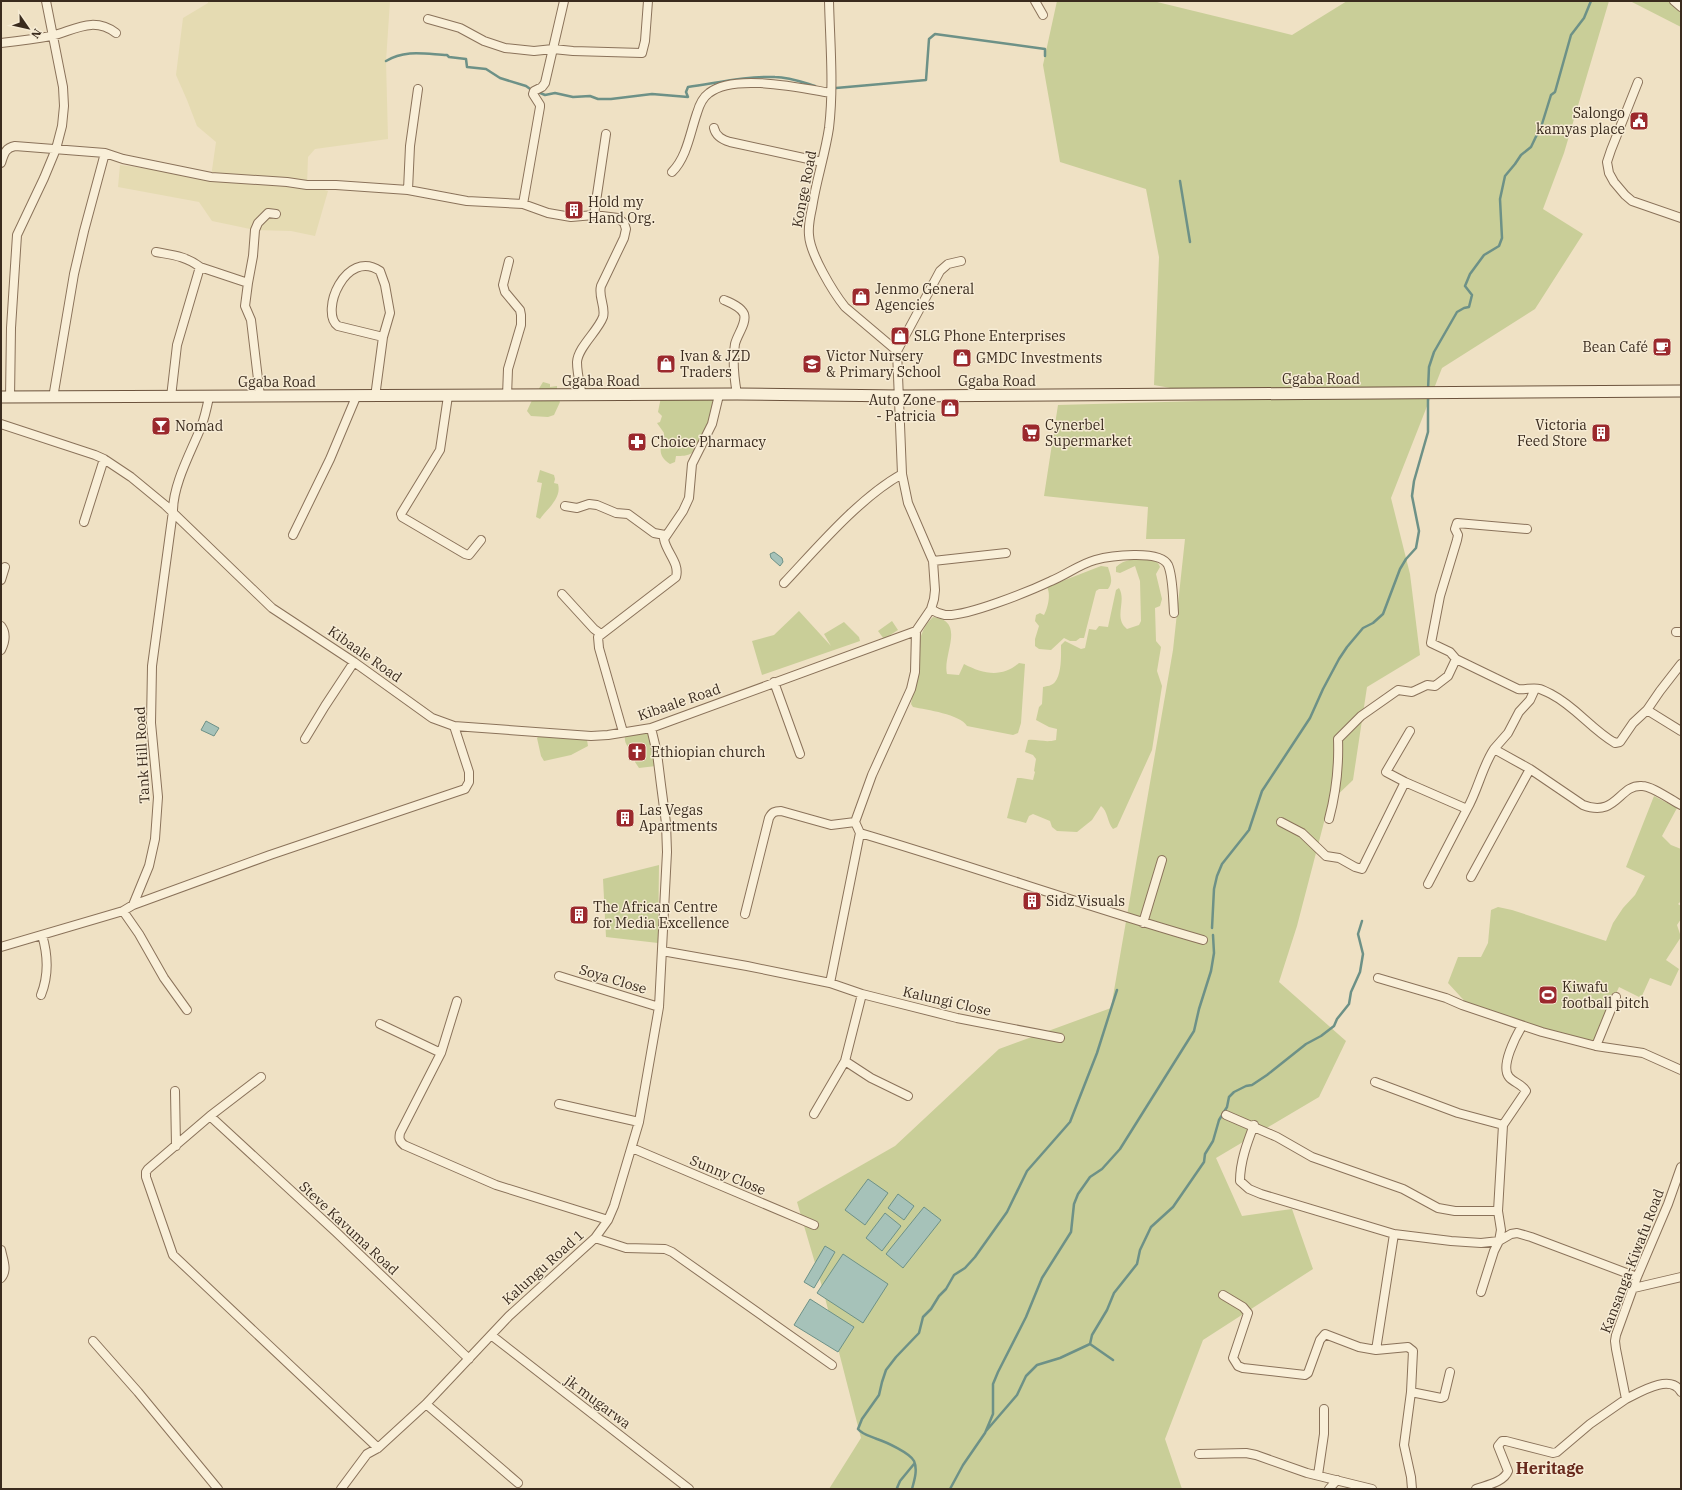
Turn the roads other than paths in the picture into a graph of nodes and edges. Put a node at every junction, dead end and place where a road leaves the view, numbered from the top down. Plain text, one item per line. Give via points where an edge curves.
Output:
1 (46, 1) edge
2 (564, 1) edge
3 (648, 1) edge
4 (829, 1) edge
5 (1036, 1) edge
6 (1674, 1) edge
7 (1681, 7) edge
8 (1043, 15) dead end
9 (428, 19) dead end
10 (116, 33) dead end
11 (52, 35) junction
12 (1, 43) edge
13 (554, 49) junction
14 (1638, 82) dead end
15 (418, 89) dead end
16 (831, 93) junction
17 (714, 128) dead end
18 (606, 134) dead end
19 (56, 149) junction
20 (105, 153) junction
21 (822, 162) junction
22 (1, 163) edge
23 (672, 172) dead end
24 (408, 190) junction
25 (523, 204) junction
26 (276, 214) dead end
27 (594, 215) junction
28 (1681, 218) edge
29 (156, 252) dead end
30 (509, 261) dead end
31 (961, 261) dead end
32 (200, 267) junction
33 (248, 283) junction
34 (724, 300) dead end
35 (383, 337) junction
36 (897, 351) junction
37 (1681, 392) edge
38 (737, 394) junction
39 (719, 395) junction
40 (260, 396) junction
41 (375, 396) junction
42 (448, 396) junction
43 (507, 396) junction
44 (582, 396) junction
45 (900, 396) junction
46 (6, 397) edge
47 (171, 397) junction
48 (209, 397) junction
49 (356, 397) junction
50 (53, 398) junction
51 (1, 424) edge
52 (104, 459) junction
53 (902, 474) junction
54 (565, 506) dead end
55 (173, 511) junction
56 (84, 522) dead end
57 (1527, 529) dead end
58 (293, 535) dead end
59 (666, 535) junction
60 (481, 540) dead end
61 (1006, 553) dead end
62 (933, 561) junction
63 (5, 567) dead end
64 (1, 580) edge
65 (784, 583) dead end
66 (562, 594) dead end
67 (930, 609) junction
68 (1174, 613) dead end
69 (1, 626) edge
70 (916, 632) junction
71 (601, 634) junction
72 (1, 650) edge
73 (1456, 659) junction
74 (354, 662) junction
75 (1681, 664) edge
76 (774, 682) junction
77 (1535, 689) junction
78 (1647, 710) junction
79 (454, 726) junction
80 (651, 728) junction
81 (1410, 731) dead end
82 (1681, 731) edge
83 (623, 732) junction
84 (305, 739) dead end
85 (1494, 749) junction
86 (800, 754) dead end
87 (1530, 769) junction
88 (1405, 782) junction
89 (1681, 806) edge
90 (1467, 809) junction
91 (1329, 819) dead end
92 (855, 822) junction
93 (1281, 822) dead end
94 (860, 833) junction
95 (1162, 860) dead end
96 (1472, 877) dead end
97 (1428, 884) dead end
98 (133, 905) junction
99 (123, 911) junction
100 (745, 914) dead end
101 (1143, 922) junction
102 (42, 935) junction
103 (1203, 940) dead end
104 (1, 947) edge
105 (662, 951) junction
106 (559, 976) dead end
107 (1378, 978) dead end
108 (830, 983) junction
109 (862, 994) junction
110 (41, 995) dead end
111 (1616, 997) dead end
112 (458, 1001) dead end
113 (659, 1007) junction
114 (187, 1010) dead end
115 (380, 1024) dead end
116 (1522, 1026) junction
117 (1060, 1038) dead end
118 (1596, 1046) junction
119 (441, 1053) junction
120 (845, 1062) junction
121 (1681, 1070) edge
122 (261, 1077) dead end
123 (1375, 1082) dead end
124 (175, 1091) dead end
125 (908, 1096) dead end
126 (559, 1104) dead end
127 (814, 1114) dead end
128 (1226, 1115) dead end
129 (210, 1116) junction
130 (639, 1122) junction
131 (1503, 1125) junction
132 (1254, 1126) junction
133 (176, 1146) junction
134 (632, 1148) junction
135 (1681, 1167) edge
136 (1498, 1211) junction
137 (608, 1220) junction
138 (814, 1225) dead end
139 (1394, 1234) junction
140 (595, 1238) junction
141 (1498, 1241) junction
142 (1, 1250) edge
143 (1, 1278) edge
144 (1637, 1278) junction
145 (1681, 1278) edge
146 (1634, 1288) junction
147 (1481, 1292) dead end
148 (1223, 1294) dead end
149 (491, 1335) junction
150 (93, 1341) dead end
151 (1376, 1350) junction
152 (469, 1359) junction
153 (832, 1365) dead end
154 (1450, 1372) dead end
155 (1411, 1392) junction
156 (1681, 1392) edge
157 (1626, 1399) junction
158 (426, 1404) junction
159 (1324, 1409) dead end
160 (378, 1448) junction
161 (1199, 1454) dead end
162 (1318, 1475) junction
163 (1337, 1480) junction
164 (518, 1483) dead end
165 (218, 1489) edge
166 (341, 1489) edge
167 (689, 1489) edge
168 (1329, 1489) edge
169 (1372, 1489) edge
170 (1412, 1489) edge
171 (1476, 1489) edge

1 - 11 street
2 - 13 street
3 - 13 street via 642,53
4 - 16 street, Konge Road
5 - 8 street
6 - 7 street
9 - 13 street via 460,28 497,46 534,50
10 - 11 street via 109,28 90,24
11 - 12 street
11 - 19 street via 63,87 64,106
13 - 25 street via 544,86 533,94 540,107
14 - 28 street via 1607,162 1609,173 1632,202
15 - 24 street via 410,146
16 - 21 street, Konge Road via 829,127
16 - 23 street via 768,83 730,85 713,90 700,104 684,156
17 - 21 street via 715,133 730,142
18 - 27 street
19 - 20 street
19 - 22 street via 10,147 5,151
19 - 46 street via 17,236
20 - 24 street via 211,177
20 - 50 street via 77,260
21 - 36 street, Konge Road via 808,226 813,251 845,307
24 - 25 street via 467,201
25 - 27 street via 548,213 572,217
26 - 33 street via 268,213 264,216 255,230
27 - 44 street via 622,219 626,233 601,286 604,314 577,361
29 - 32 street via 182,256
30 - 43 street via 503,285 520,310 521,325 508,369
31 - 36 street via 948,264 937,274
32 - 33 street
32 - 47 street via 177,345
33 - 40 street via 245,306 251,320
34 - 38 street via 740,308 744,314 735,344 733,371
35 - 35 street via 338,326 333,321 337,289 342,280 355,268 376,268 383,278 390,313
35 - 41 street
36 - 45 street
37 - 45 main road, Ggaba Road
38 - 39 main road, Ggaba Road
38 - 45 main road, Ggaba Road
39 - 44 main road, Ggaba Road
39 - 59 street via 712,424 692,464 689,498
40 - 48 main road, Ggaba Road
40 - 49 main road, Ggaba Road
41 - 42 main road, Ggaba Road
41 - 49 main road, Ggaba Road
42 - 43 main road, Ggaba Road
42 - 60 street via 440,450 401,514 402,517 465,554 469,555
43 - 44 main road, Ggaba Road
45 - 53 street
46 - 50 main road, Ggaba Road
47 - 48 main road, Ggaba Road
47 - 50 main road, Ggaba Road
48 - 55 street, Tank Hill Road via 202,426 177,485
49 - 58 street
51 - 52 street, Kibaale Road
52 - 55 street, Kibaale Road via 142,485
52 - 56 street
53 - 62 street via 908,503
53 - 65 street via 860,506 825,538
54 - 59 street via 577,508 589,504 597,505 616,513 628,514 654,533
55 - 74 street, Kibaale Road via 272,608
55 - 98 street, Tank Hill Road via 152,666 150,723 158,802 155,839 149,866
57 - 73 street via 1457,523 1455,529 1458,540 1440,596 1431,643 1450,652
59 - 71 street via 665,545 676,566 676,577
61 - 62 street
62 - 67 street via 935,590
63 - 64 street
66 - 71 street
67 - 68 street via 945,615 990,605 1052,581 1095,560 1140,554 1156,557 1168,564
67 - 70 street
69 - 72 street via 5,642
70 - 76 street, Kibaale Road
70 - 92 street via 915,672 911,689 872,775
71 - 83 street via 597,640
73 - 77 street via 1518,688
73 - 91 street via 1448,676 1440,683 1427,685 1412,692 1398,690 1361,716 1338,739 1337,778
74 - 79 street, Kibaale Road via 432,718
74 - 84 street
75 - 78 street
76 - 80 street, Kibaale Road
76 - 86 street
77 - 78 street via 1570,705 1615,743 1620,742 1633,723
77 - 85 street via 1508,733
78 - 82 street
79 - 83 street, Kibaale Road via 591,736
79 - 98 street via 469,772 470,782 465,789 270,855
80 - 83 street, Kibaale Road
80 - 105 street, Kalungu Road 1 via 657,753 666,823
81 - 88 street via 1386,772
85 - 87 street
85 - 90 street
87 - 89 street via 1593,809 1610,805 1635,786 1648,787
87 - 96 street
88 - 90 street
88 - 93 street via 1362,869 1339,858 1326,856 1302,833
90 - 97 street
92 - 94 street
92 - 100 street via 831,825 781,811 773,813 769,818
94 - 101 street
94 - 108 street
95 - 101 street
98 - 99 street
99 - 102 street
99 - 114 street
101 - 103 street
102 - 104 street
102 - 110 street via 47,966 45,986
105 - 108 street, Kalungi Close
105 - 113 street, Kalungu Road 1
106 - 113 street, Soya Close
107 - 116 street via 1446,998
108 - 109 street, Kalungi Close
109 - 117 street, Kalungi Close via 957,1018
109 - 120 street
111 - 118 street
112 - 119 street
113 - 130 street, Kalungu Road 1
115 - 119 street
116 - 118 street
116 - 131 street via 1514,1041 1506,1069 1509,1078 1523,1087 1525,1094
118 - 121 street via 1643,1053
119 - 137 street via 400,1132 400,1142 483,1180
120 - 125 street
120 - 127 street
122 - 129 street
123 - 131 street via 1458,1112
124 - 133 street
126 - 130 street
128 - 132 street
129 - 133 street
129 - 152 street, Steve Kavuma Road
130 - 134 street, Kalungu Road 1
131 - 136 street
132 - 136 street via 1277,1136 1312,1157 1403,1189 1438,1208 1455,1211
132 - 139 street via 1244,1149 1240,1173 1240,1181 1249,1189 1297,1206
133 - 160 street via 148,1169 145,1175 173,1256
134 - 137 street, Kalungu Road 1
134 - 138 street, Sunny Close
135 - 144 street, Kansanga-Kiwafu Road
136 - 141 street via 1501,1230
137 - 140 street, Kalungu Road 1
139 - 141 street via 1451,1241
139 - 151 street
140 - 149 street, Kalungu Road 1
140 - 153 street via 626,1248 665,1249 672,1252
141 - 144 street via 1517,1233
141 - 147 street
142 - 143 street via 5,1274
144 - 146 street, Kansanga-Kiwafu Road
145 - 146 street
146 - 157 street, Kansanga-Kiwafu Road via 1615,1341
148 - 151 street via 1248,1313 1233,1358 1238,1366 1243,1368 1305,1375 1320,1340 1326,1334 1359,1347
149 - 152 street, Kalungu Road 1
149 - 167 street, jk mugarwa
150 - 165 street
151 - 155 street via 1411,1348
152 - 158 street, Kalungu Road 1
154 - 155 street via 1444,1397
155 - 170 street via 1404,1445
156 - 157 street via 1678,1387 1666,1383
157 - 171 street via 1590,1424 1557,1452 1502,1442 1498,1446 1508,1471 1506,1475
158 - 160 street, Kalungu Road 1
158 - 164 street
159 - 162 street via 1324,1434
160 - 166 street, Kalungu Road 1 via 367,1454
161 - 162 street via 1246,1453
162 - 163 street
163 - 168 street
163 - 169 street

